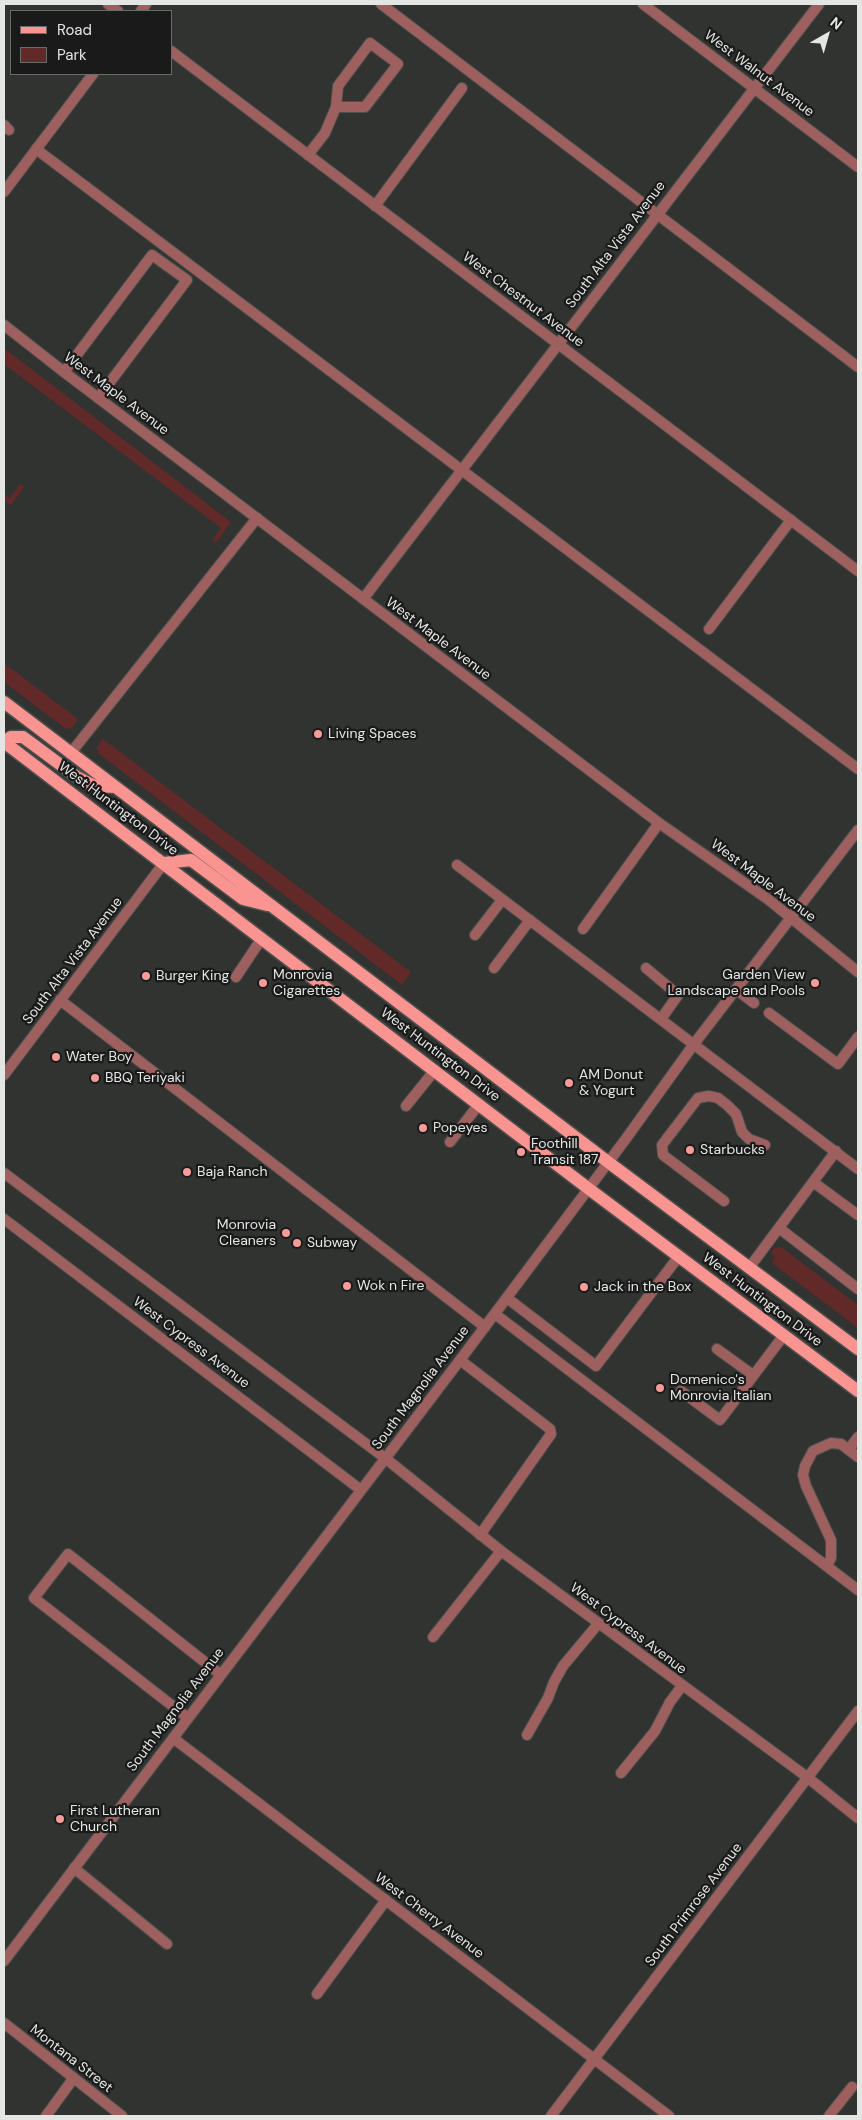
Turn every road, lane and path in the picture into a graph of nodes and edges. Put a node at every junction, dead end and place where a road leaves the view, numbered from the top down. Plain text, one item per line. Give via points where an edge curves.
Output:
1 (381, 4) edge
2 (643, 4) edge
3 (819, 4) edge
4 (172, 52) edge
5 (92, 75) edge
6 (754, 87) junction
7 (462, 88) dead end
8 (336, 107) junction
9 (36, 149) junction
10 (308, 155) junction
11 (858, 166) edge
12 (4, 192) edge
13 (375, 206) junction
14 (658, 213) junction
15 (4, 325) edge
16 (559, 345) junction
17 (858, 367) edge
18 (64, 372) junction
19 (98, 398) junction
20 (461, 470) junction
21 (257, 518) junction
22 (791, 520) junction
23 (858, 571) edge
24 (363, 599) junction
25 (709, 629) dead end
26 (4, 702) edge
27 (4, 742) edge
28 (70, 754) junction
29 (858, 770) edge
30 (115, 787) junction
31 (659, 823) junction
32 (858, 830) edge
33 (164, 863) junction
34 (457, 866) dead end
35 (502, 900) junction
36 (272, 906) junction
37 (790, 918) junction
38 (530, 920) junction
39 (583, 929) dead end
40 (475, 935) dead end
41 (262, 938) junction
42 (494, 968) dead end
43 (646, 968) dead end
44 (858, 972) edge
45 (236, 977) dead end
46 (737, 990) junction
47 (60, 1000) junction
48 (754, 1003) dead end
49 (769, 1014) dead end
50 (661, 1019) junction
51 (858, 1037) edge
52 (694, 1044) junction
53 (435, 1070) junction
54 (4, 1075) edge
55 (479, 1104) junction
56 (406, 1106) dead end
57 (450, 1142) dead end
58 (765, 1146) dead end
59 (836, 1152) junction
60 (608, 1162) junction
61 (858, 1168) edge
62 (4, 1173) edge
63 (813, 1182) junction
64 (589, 1188) junction
65 (724, 1201) dead end
66 (858, 1215) edge
67 (4, 1219) edge
68 (779, 1228) junction
69 (679, 1256) junction
70 (749, 1268) junction
71 (858, 1288) edge
72 (507, 1298) junction
73 (495, 1314) junction
74 (485, 1327) junction
75 (784, 1335) junction
76 (858, 1349) edge
77 (718, 1350) dead end
78 (460, 1360) junction
79 (753, 1375) junction
80 (681, 1391) dead end
81 (858, 1391) edge
82 (858, 1437) edge
83 (848, 1449) junction
84 (858, 1457) edge
85 (385, 1458) junction
86 (361, 1490) junction
87 (480, 1535) junction
88 (501, 1551) junction
89 (827, 1566) junction
90 (858, 1590) edge
91 (598, 1624) junction
92 (433, 1637) dead end
93 (220, 1674) junction
94 (682, 1686) junction
95 (858, 1711) edge
96 (188, 1718) junction
97 (527, 1735) dead end
98 (173, 1738) junction
99 (622, 1773) dead end
100 (807, 1777) junction
101 (858, 1818) edge
102 (74, 1868) junction
103 (386, 1900) junction
104 (167, 1944) dead end
105 (4, 1961) edge
106 (317, 1994) dead end
107 (4, 2023) edge
108 (594, 2060) junction
109 (73, 2079) junction
110 (852, 2087) dead end
111 (46, 2116) edge
112 (122, 2116) edge
113 (551, 2116) edge
114 (669, 2116) edge
115 (829, 2116) edge

1 - 14 street
2 - 6 street, West Walnut Avenue
3 - 6 street, South Alta Vista Avenue
4 - 10 street, West Chestnut Avenue
5 - 9 street
6 - 11 street, West Walnut Avenue
6 - 14 street, South Alta Vista Avenue
7 - 13 street
8 - 8 street via 338,86 370,43 398,64 365,107
8 - 10 street via 325,132
9 - 12 street
9 - 20 street
10 - 13 street, West Chestnut Avenue
13 - 16 street, West Chestnut Avenue
14 - 16 street, South Alta Vista Avenue
14 - 17 street
15 - 18 street, West Maple Avenue
16 - 20 street, South Alta Vista Avenue
16 - 22 street, West Chestnut Avenue
18 - 19 street, West Maple Avenue
18 - 19 street via 152,255 188,280
19 - 21 street, West Maple Avenue
20 - 24 street, South Alta Vista Avenue
20 - 29 street
21 - 24 street, West Maple Avenue
21 - 28 street
22 - 23 street, West Chestnut Avenue
22 - 25 street
24 - 31 street, West Maple Avenue
26 - 28 main road, West Huntington Drive
27 - 30 main road via 11,737 23,737 77,777 95,786
27 - 33 main road, West Huntington Drive
28 - 30 main road, West Huntington Drive
30 - 36 main road, West Huntington Drive
31 - 37 street, West Maple Avenue
31 - 39 street
32 - 37 street, South Magnolia Avenue
33 - 36 main road via 191,860 243,899
33 - 41 main road, West Huntington Drive
33 - 47 street, South Alta Vista Avenue
34 - 35 street
35 - 38 street
35 - 40 street
36 - 60 main road, West Huntington Drive
37 - 44 street, West Maple Avenue
37 - 46 street, South Magnolia Avenue
38 - 42 street
38 - 50 street
41 - 45 street
41 - 53 main road, West Huntington Drive
43 - 50 street via 678,995
46 - 48 street
46 - 52 street, South Magnolia Avenue
47 - 54 street, South Alta Vista Avenue
47 - 74 street
49 - 51 street via 838,1064
50 - 52 street
52 - 59 street
52 - 60 street, South Magnolia Avenue
53 - 55 main road, West Huntington Drive
53 - 56 street
55 - 57 street
55 - 64 main road, West Huntington Drive
58 - 65 street via 749,1139 742,1132 736,1114 718,1098 709,1096 698,1098 662,1145 663,1155
59 - 61 street
59 - 63 street
60 - 64 street, South Magnolia Avenue
60 - 70 main road, West Huntington Drive
62 - 85 street, West Cypress Avenue
63 - 66 street
63 - 68 street
64 - 69 main road, West Huntington Drive
64 - 72 street, South Magnolia Avenue
67 - 86 street, West Cypress Avenue
68 - 70 street
68 - 71 street
69 - 72 street via 596,1366
69 - 75 main road, West Huntington Drive
70 - 76 main road, West Huntington Drive
72 - 73 street, South Magnolia Avenue
73 - 74 street, South Magnolia Avenue
73 - 89 street
74 - 78 street, South Magnolia Avenue
75 - 79 street
75 - 81 main road, West Huntington Drive
77 - 79 street
78 - 85 street, South Magnolia Avenue
78 - 87 street via 550,1429 551,1434
79 - 80 street via 720,1420
82 - 83 street
83 - 84 street
83 - 89 street via 841,1444 822,1446 808,1457 803,1475 831,1540 831,1558
85 - 86 street, South Magnolia Avenue
85 - 87 street, West Cypress Avenue
86 - 93 street, South Magnolia Avenue
87 - 88 street, West Cypress Avenue
88 - 91 street, West Cypress Avenue
88 - 92 street
89 - 90 street
91 - 94 street, West Cypress Avenue
91 - 97 street via 558,1674
93 - 96 street, South Magnolia Avenue
93 - 96 street via 68,1554 34,1598
94 - 99 street via 656,1731
94 - 100 street, West Cypress Avenue
95 - 100 street, South Primrose Avenue
96 - 98 street, South Magnolia Avenue
98 - 102 street, South Magnolia Avenue
98 - 103 street, West Cherry Avenue
100 - 101 street, West Cypress Avenue
100 - 108 street, South Primrose Avenue
102 - 104 street
102 - 105 street, South Magnolia Avenue
103 - 106 street
103 - 108 street, West Cherry Avenue
107 - 109 street, Montana Street
108 - 113 street, South Primrose Avenue
108 - 114 street, West Cherry Avenue
109 - 111 street
109 - 112 street, Montana Street
110 - 115 street

